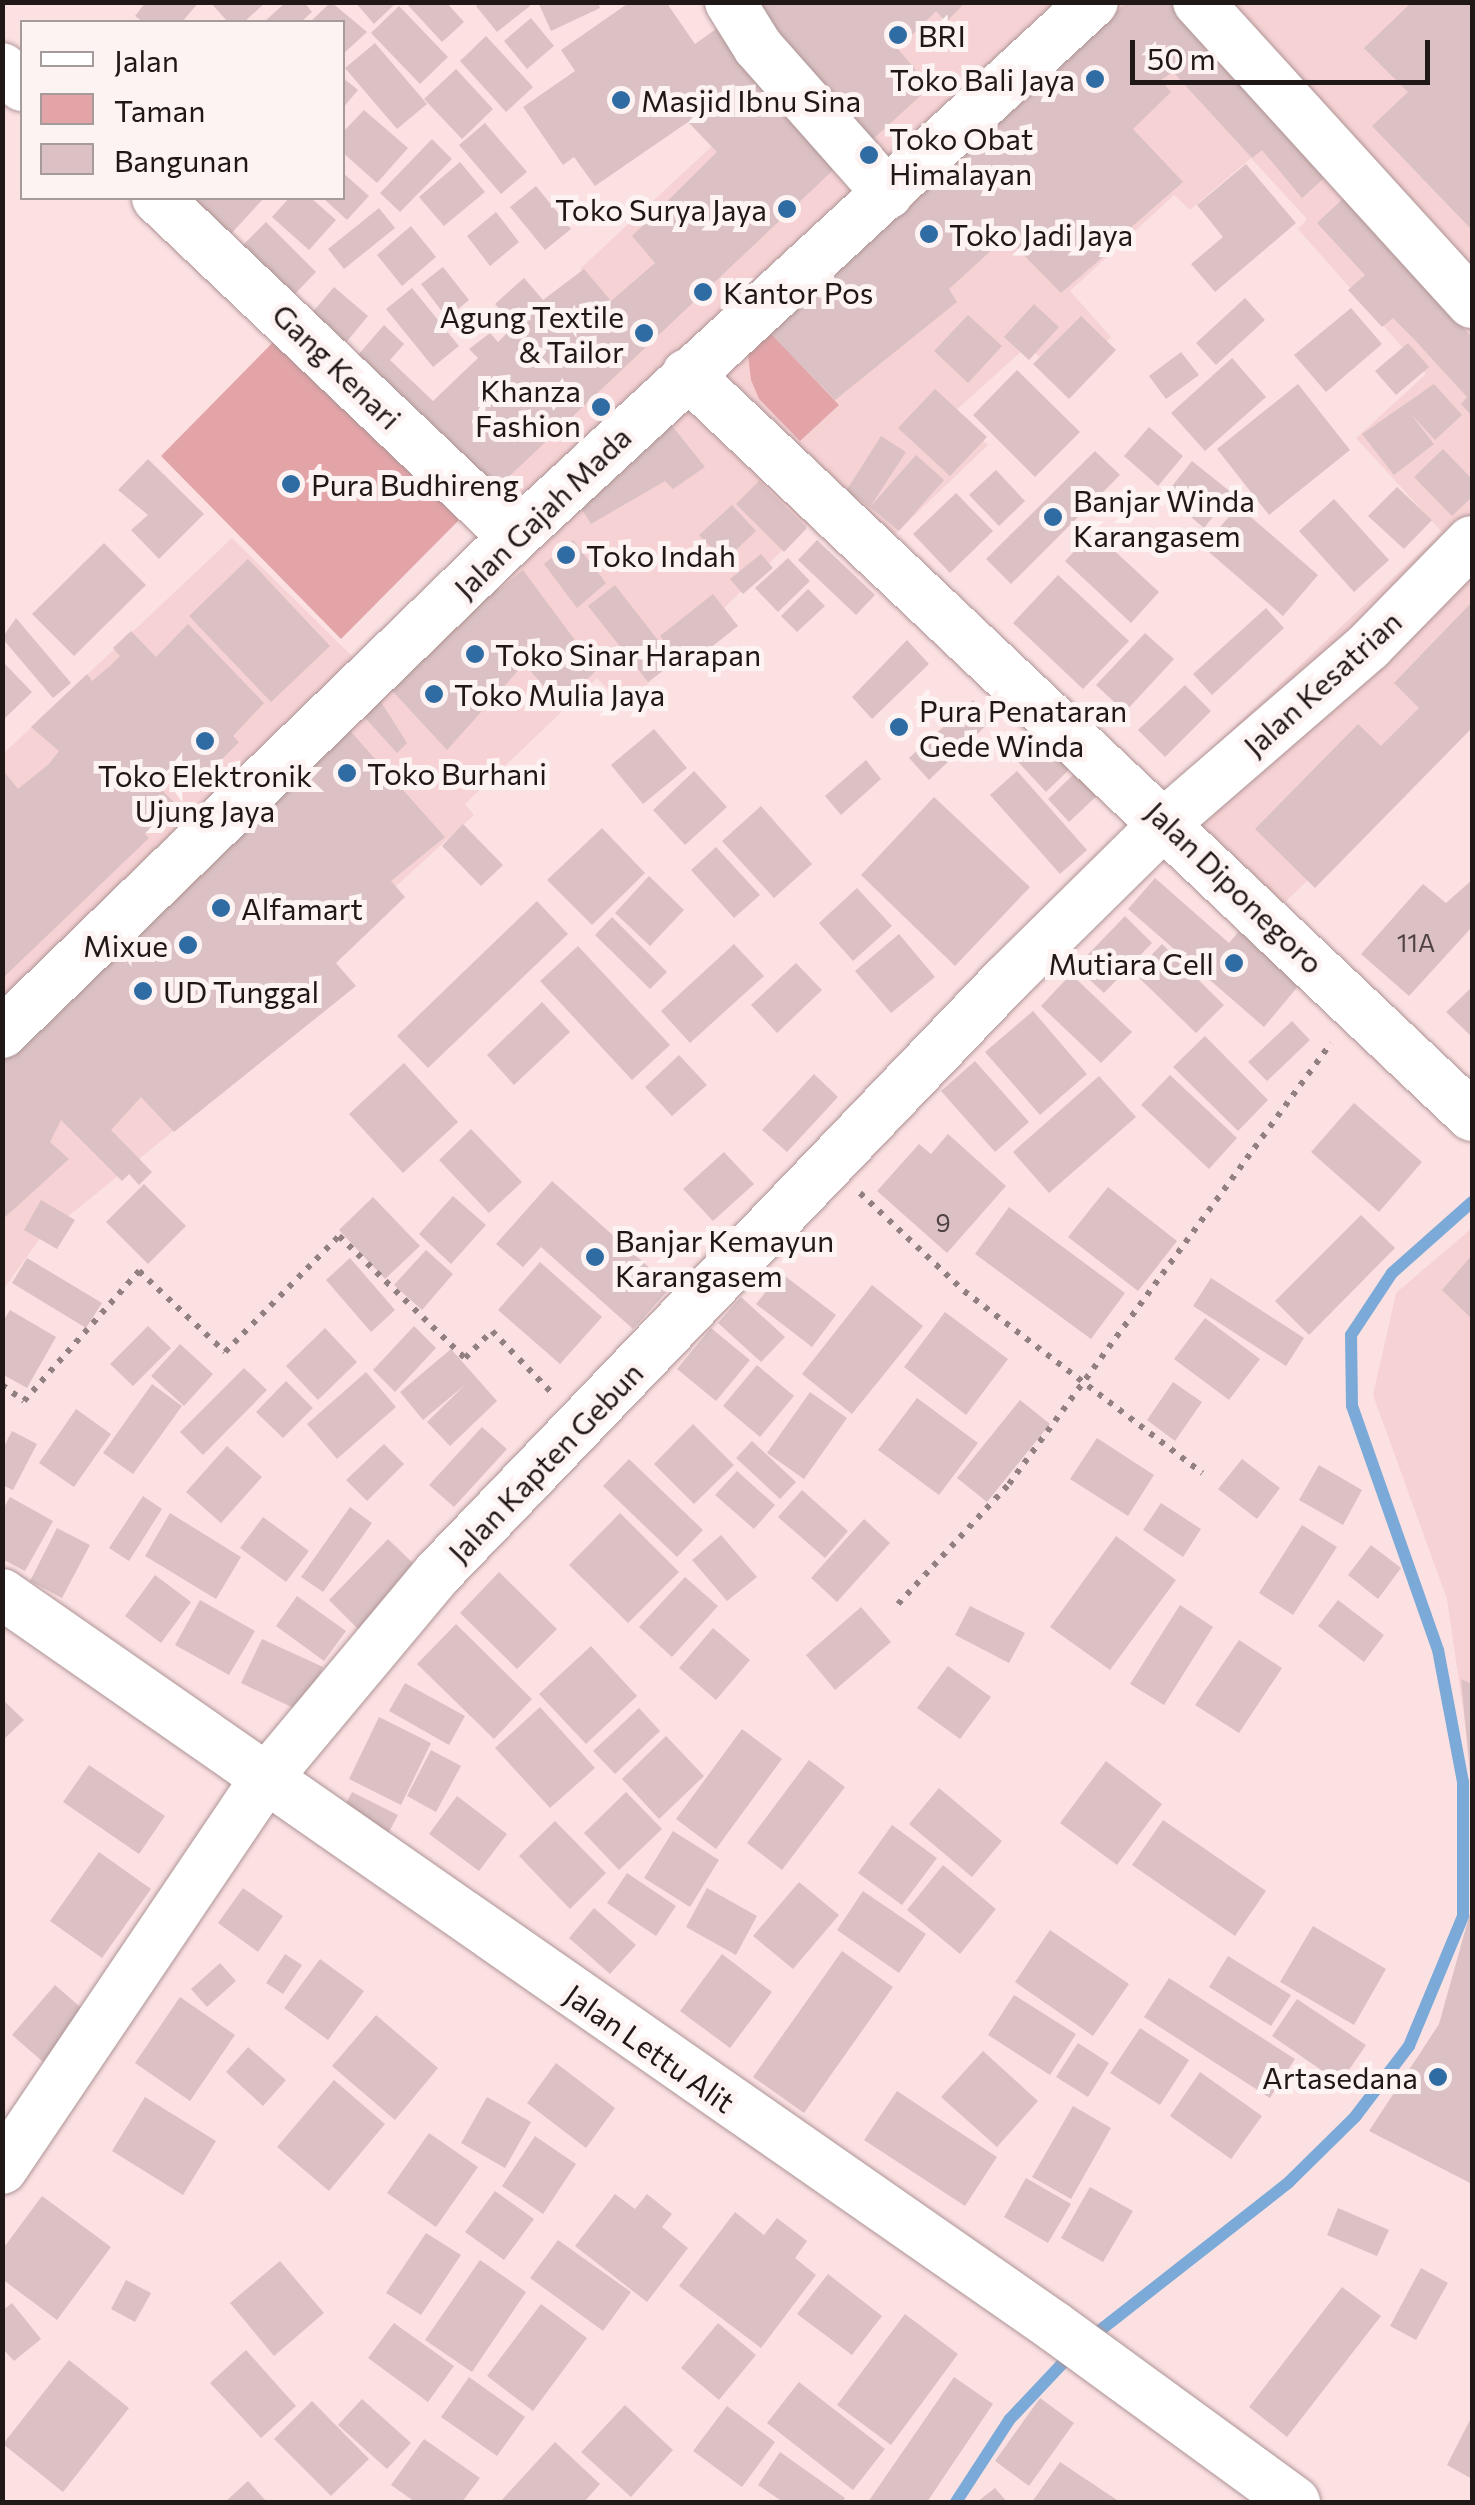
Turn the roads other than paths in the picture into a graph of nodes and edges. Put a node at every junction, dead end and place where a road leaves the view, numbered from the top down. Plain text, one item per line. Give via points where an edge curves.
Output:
1 (730, 2) edge
2 (1093, 2) edge
3 (1198, 2) edge
4 (888, 194) junction
5 (159, 200) edge
6 (1472, 302) edge
7 (687, 374) junction
8 (514, 538) junction
9 (1472, 540) edge
10 (1167, 821) junction
11 (2, 1033) edge
12 (1472, 1116) edge
13 (2, 1594) edge
14 (264, 1782) junction
15 (2, 2169) edge
16 (1295, 2502) edge

1 - 4 street via 758,47
2 - 4 street, Jalan Gajah Mada
3 - 6 street
4 - 7 street, Jalan Gajah Mada
5 - 8 street, Gang Kenari
7 - 8 street, Jalan Gajah Mada
7 - 10 street, Jalan Diponegoro
8 - 11 street, Jalan Gajah Mada
9 - 10 street, Jalan Kesatrian via 1369,646
10 - 12 street, Jalan Diponegoro
10 - 14 street, Jalan Kapten Gebun via 439,1572
13 - 14 street, Jalan Lettu Alit
14 - 15 street, Jalan Kapten Gebun
14 - 16 street, Jalan Lettu Alit via 1055,2327

